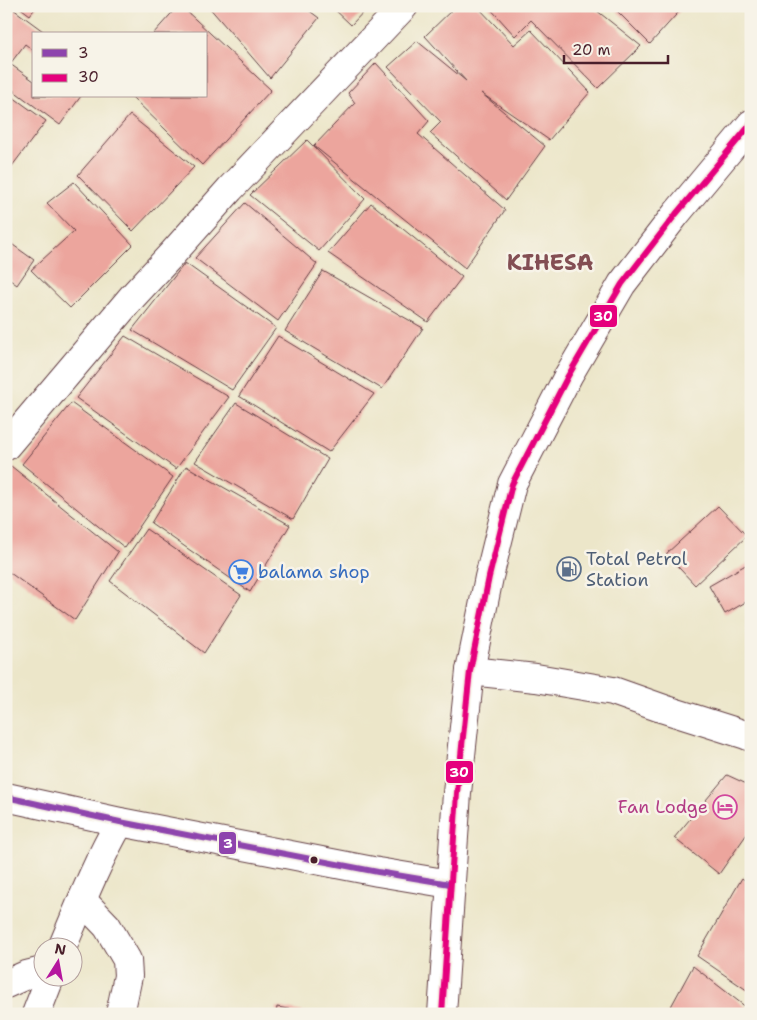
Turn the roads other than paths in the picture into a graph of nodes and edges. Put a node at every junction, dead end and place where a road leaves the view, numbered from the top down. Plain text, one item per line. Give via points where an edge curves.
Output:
1 (404, 6) edge
2 (751, 124) edge
3 (6, 446) edge
4 (470, 671) junction
5 (751, 737) edge
6 (6, 797) edge
7 (120, 822) junction
8 (450, 884) junction
9 (82, 900) junction
10 (66, 938) edge
11 (32, 974) edge
12 (6, 984) edge
13 (46, 988) edge
14 (36, 1014) edge
15 (120, 1014) edge
16 (442, 1014) edge

1 - 3 main road via 230,189
2 - 4 main road via 622,284 568,376 512,484 488,577
4 - 5 main road via 613,691
4 - 8 main road
6 - 7 main road
7 - 8 main road
7 - 9 main road
8 - 16 main road
9 - 10 main road
9 - 15 main road via 106,926 127,960 128,976
11 - 12 main road
13 - 14 main road

